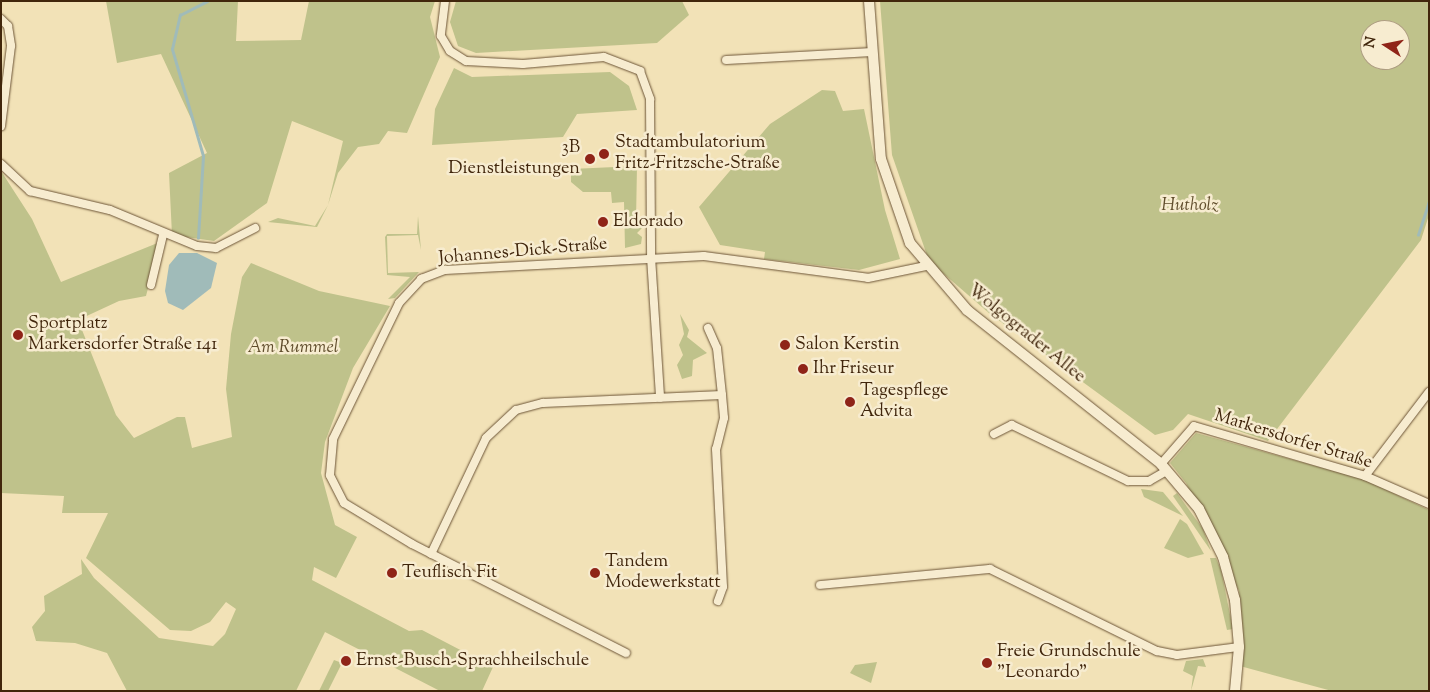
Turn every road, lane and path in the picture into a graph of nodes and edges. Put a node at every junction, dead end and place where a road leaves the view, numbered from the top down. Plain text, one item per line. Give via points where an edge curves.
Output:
1 (445, 1) edge
2 (869, 1) edge
3 (1, 19) edge
4 (873, 52) junction
5 (10, 59) junction
6 (726, 60) dead end
7 (1, 61) edge
8 (1, 126) edge
9 (1, 164) edge
10 (255, 228) dead end
11 (163, 235) junction
12 (651, 257) junction
13 (926, 266) junction
14 (151, 286) dead end
15 (708, 328) dead end
16 (1429, 392) edge
17 (722, 395) junction
18 (660, 398) junction
19 (994, 434) dead end
20 (1164, 467) junction
21 (1365, 476) junction
22 (1429, 504) edge
23 (431, 554) junction
24 (820, 585) dead end
25 (718, 601) dead end
26 (1239, 647) junction
27 (626, 653) dead end
28 (1234, 691) edge

1 - 12 street via 441,36 450,51 466,61 515,64 604,58 640,71 650,99
2 - 4 main road, Wolgograder Allee
3 - 5 street via 8,26
4 - 6 street
4 - 13 main road, Wolgograder Allee via 874,105 888,188 910,243
5 - 7 street
5 - 8 street
9 - 11 street via 30,191 110,210
10 - 11 street via 216,248
11 - 14 street
12 - 13 street, Johannes-Dick-Straße via 725,256 868,278
12 - 18 street
12 - 23 street, Johannes-Dick-Straße via 445,270 421,279 399,303 340,418 329,462 344,503
13 - 20 main road, Wolgograder Allee via 966,310
15 - 17 street via 717,348
16 - 21 street
17 - 18 street
17 - 25 street via 724,418 716,449 723,587
18 - 23 street via 543,403 505,417 486,438
19 - 20 street via 1012,425 1128,481 1149,481
20 - 21 street, Markersdorfer Straße via 1194,426
20 - 26 main road, Wolgograder Allee via 1199,510 1223,557 1235,600
21 - 22 street, Markersdorfer Straße
23 - 27 street, Johannes-Dick-Straße
24 - 26 street via 990,569 1157,651 1177,655
26 - 28 main road, Wolgograder Allee

